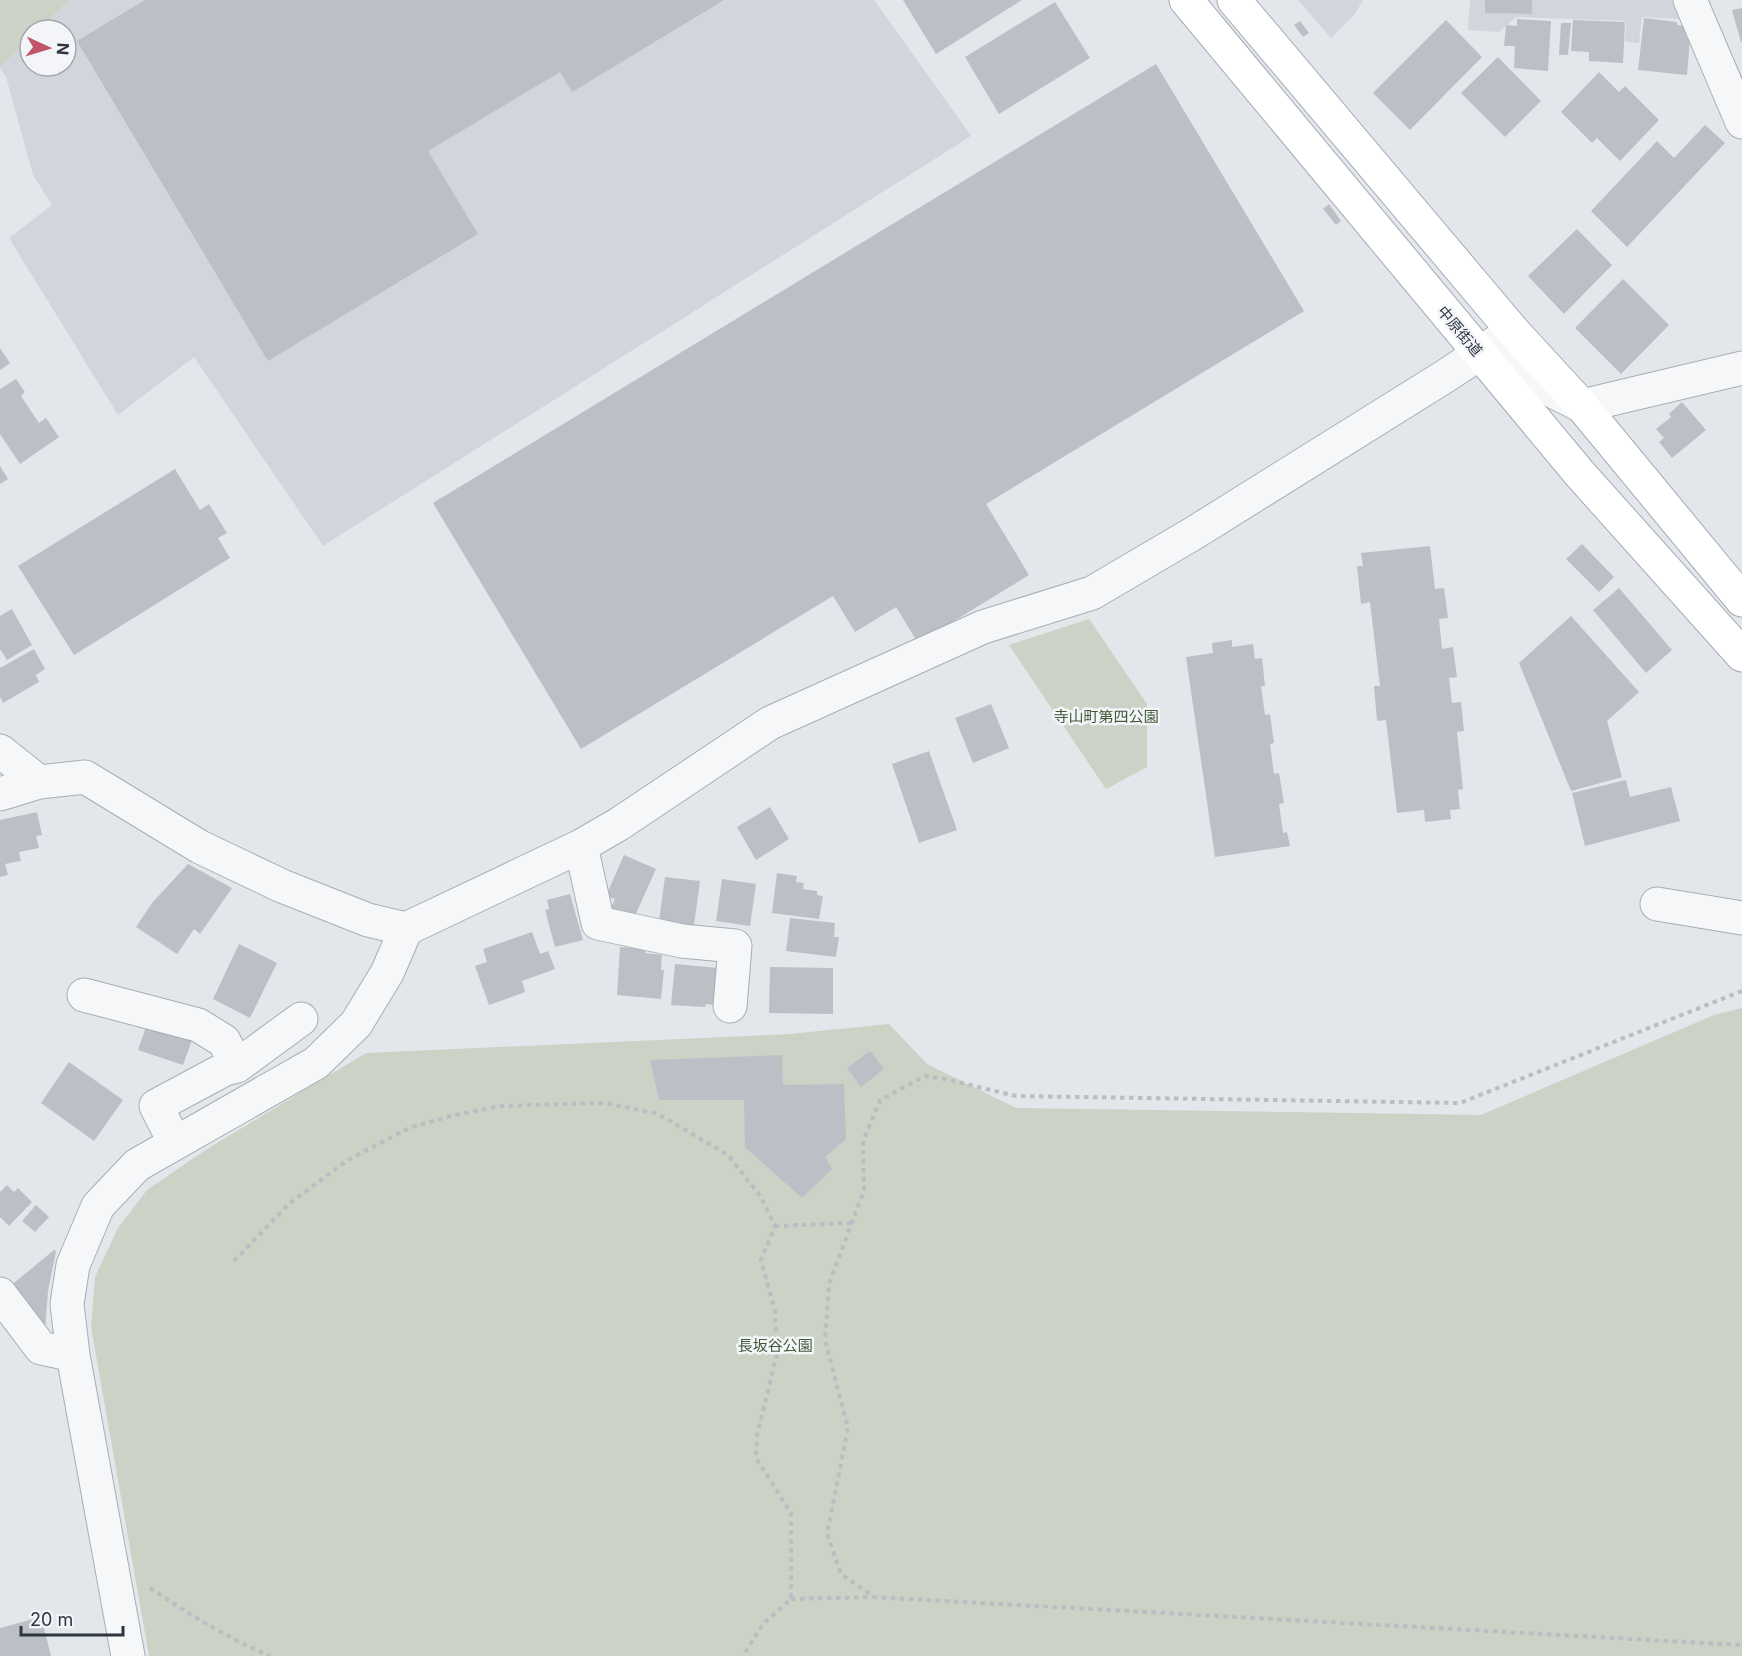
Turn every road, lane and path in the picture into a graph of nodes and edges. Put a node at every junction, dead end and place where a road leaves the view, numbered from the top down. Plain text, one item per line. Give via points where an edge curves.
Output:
1 (1186, 0) edge
2 (1234, 0) edge
3 (1690, 0) edge
4 (1742, 122) edge
5 (1513, 331) junction
6 (1480, 354) junction
7 (1742, 368) edge
8 (1582, 406) junction
9 (1742, 600) edge
10 (1742, 655) edge
11 (0, 751) edge
12 (39, 782) junction
13 (0, 794) edge
14 (581, 846) junction
15 (1657, 904) dead end
16 (1742, 918) edge
17 (406, 929) junction
18 (1742, 992) edge
19 (84, 995) dead end
20 (730, 1006) dead end
21 (301, 1019) dead end
22 (237, 1066) junction
23 (176, 1143) junction
24 (851, 1223) junction
25 (775, 1226) junction
26 (234, 1261) dead end
27 (0, 1294) edge
28 (73, 1355) junction
29 (145, 1584) dead end
30 (874, 1597) junction
31 (791, 1599) junction
32 (1742, 1645) edge
33 (128, 1656) edge
34 (270, 1656) edge
35 (743, 1656) edge

1 - 6 main road, 中原街道
2 - 5 main road
3 - 4 street
5 - 6 street
5 - 8 main road
6 - 8 street
6 - 10 main road, 中原街道 via 1580,474
6 - 14 street via 1092,593 983,627 770,723
7 - 8 street
8 - 9 main road
11 - 12 street
12 - 13 street
12 - 17 street via 85,777 220,857 368,920
14 - 17 street
14 - 20 street via 598,923 682,941 735,946
15 - 16 street
17 - 23 street via 387,973 357,1024 316,1063
18 - 24 path via 1460,1103 1016,1096 925,1076 880,1100 862,1141 864,1190
19 - 22 street via 198,1025 224,1041
21 - 22 street
22 - 23 street via 156,1106
23 - 28 street via 137,1165 98,1206 73,1265 67,1304
24 - 25 path
24 - 30 path via 828,1295 825,1340 848,1428 827,1534 841,1574
25 - 26 path via 761,1197 728,1155 658,1114 606,1103 500,1106 408,1128 348,1160 290,1203
25 - 31 path via 761,1260 775,1311 777,1354 757,1435 756,1458 791,1513
27 - 28 street via 41,1348
28 - 33 street
29 - 34 path via 195,1618
30 - 31 path
30 - 32 path
31 - 35 path via 763,1624

